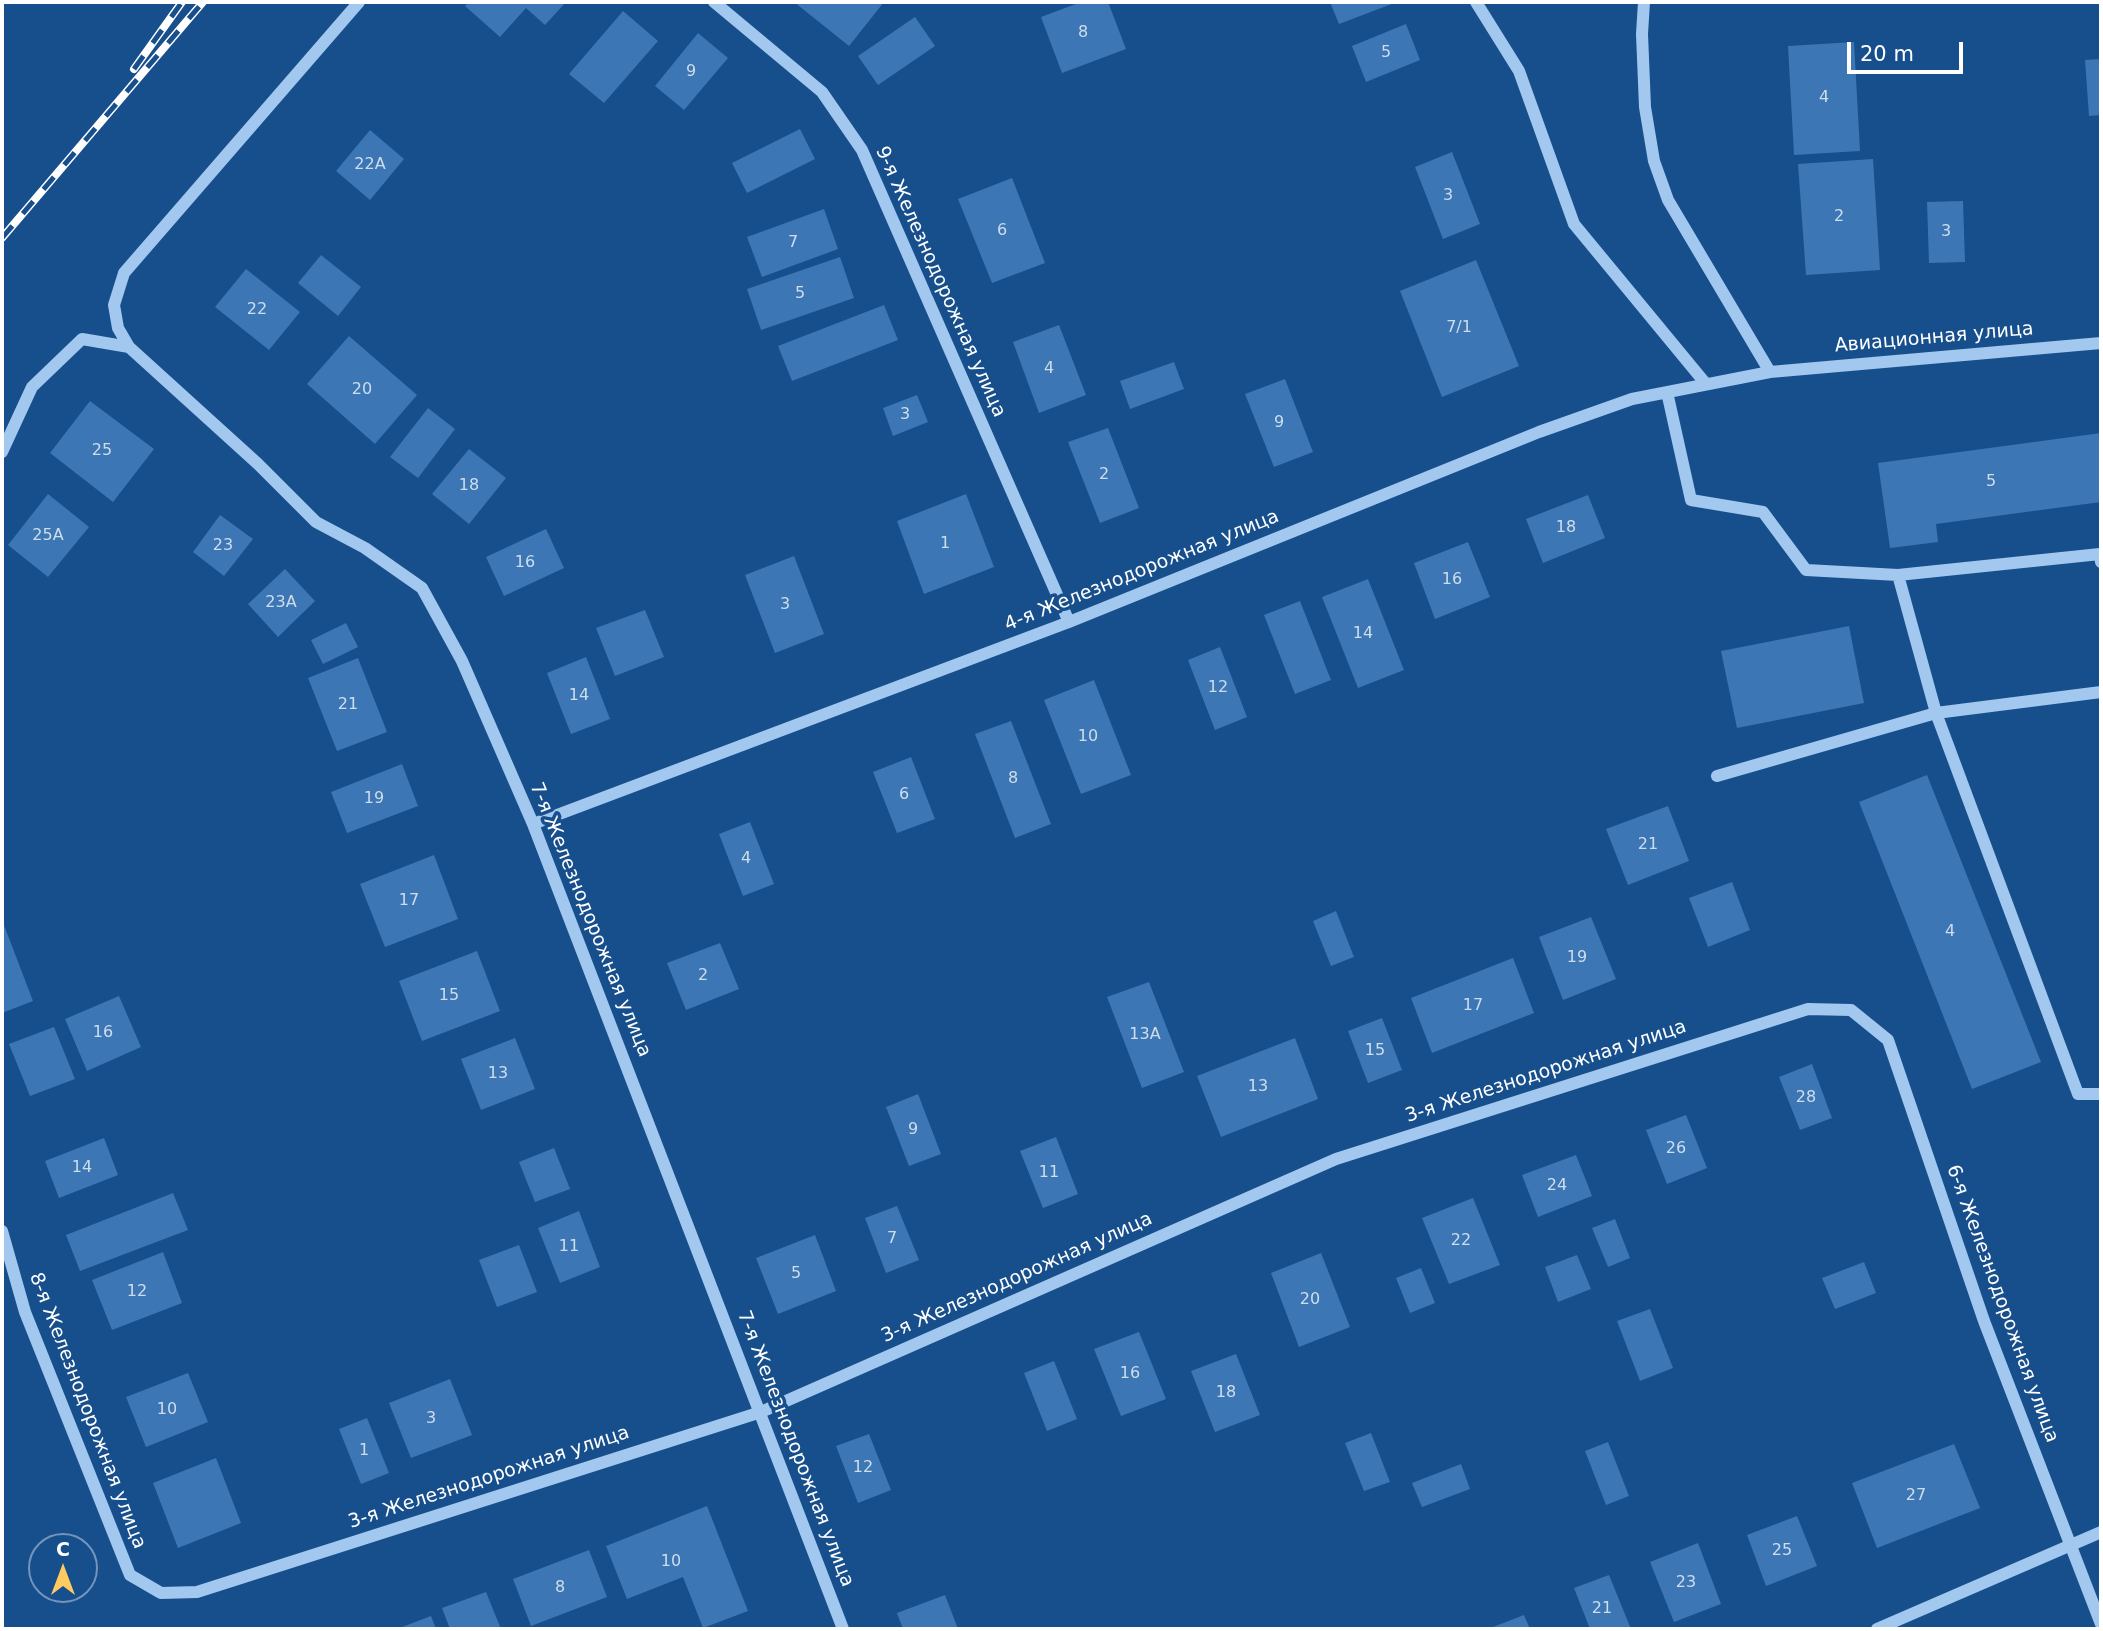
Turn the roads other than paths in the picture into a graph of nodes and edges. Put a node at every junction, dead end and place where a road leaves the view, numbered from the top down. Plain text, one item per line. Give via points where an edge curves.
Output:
1 (359, 2) edge
2 (714, 2) edge
3 (1476, 2) edge
4 (1644, 2) edge
5 (2101, 343) edge
6 (128, 347) junction
7 (1770, 372) junction
8 (1706, 384) junction
9 (1667, 392) junction
10 (2, 452) edge
11 (2101, 562) edge
12 (1898, 575) junction
13 (1069, 622) junction
14 (2101, 692) edge
15 (1936, 713) junction
16 (1717, 776) dead end
17 (533, 824) junction
18 (1851, 1010) joint
19 (2101, 1094) edge
20 (2, 1231) edge
21 (761, 1412) junction
22 (2101, 1532) edge
23 (2071, 1545) junction
24 (197, 1591) joint
25 (2101, 1624) edge
26 (843, 1629) edge
27 (1877, 1629) edge

1 - 6 street via 124,272 114,305
2 - 13 street, 9-я Железнодорожная улица via 822,92 862,150
3 - 8 street via 1519,71 1573,224
4 - 7 street via 1645,107 1654,161 1668,200
5 - 7 street, Авиационная улица
6 - 10 street via 82,339 32,387
6 - 17 street, 7-я Железнодорожная улица via 316,522 365,548 422,588 462,661
7 - 8 street, 4-я Железнодорожная улица
8 - 9 street, 4-я Железнодорожная улица
9 - 12 street via 1691,500 1763,512 1807,570
9 - 13 street, 4-я Железнодорожная улица via 1632,399 1539,432
11 - 12 street via 2100,554
12 - 15 street
13 - 17 street, 4-я Железнодорожная улица
14 - 15 street
15 - 16 street
15 - 19 street via 2078,1094
17 - 21 street, 7-я Железнодорожная улица
18 - 21 street, 3-я Железнодорожная улица via 1808,1009 1336,1159
18 - 23 street, 6-я Железнодорожная улица via 1888,1040 1984,1321
20 - 24 street, 8-я Железнодорожная улица via 25,1312 130,1575 161,1593
21 - 24 street, 3-я Железнодорожная улица
21 - 26 street, 7-я Железнодорожная улица
22 - 23 street
23 - 25 street, 6-я Железнодорожная улица
23 - 27 street

